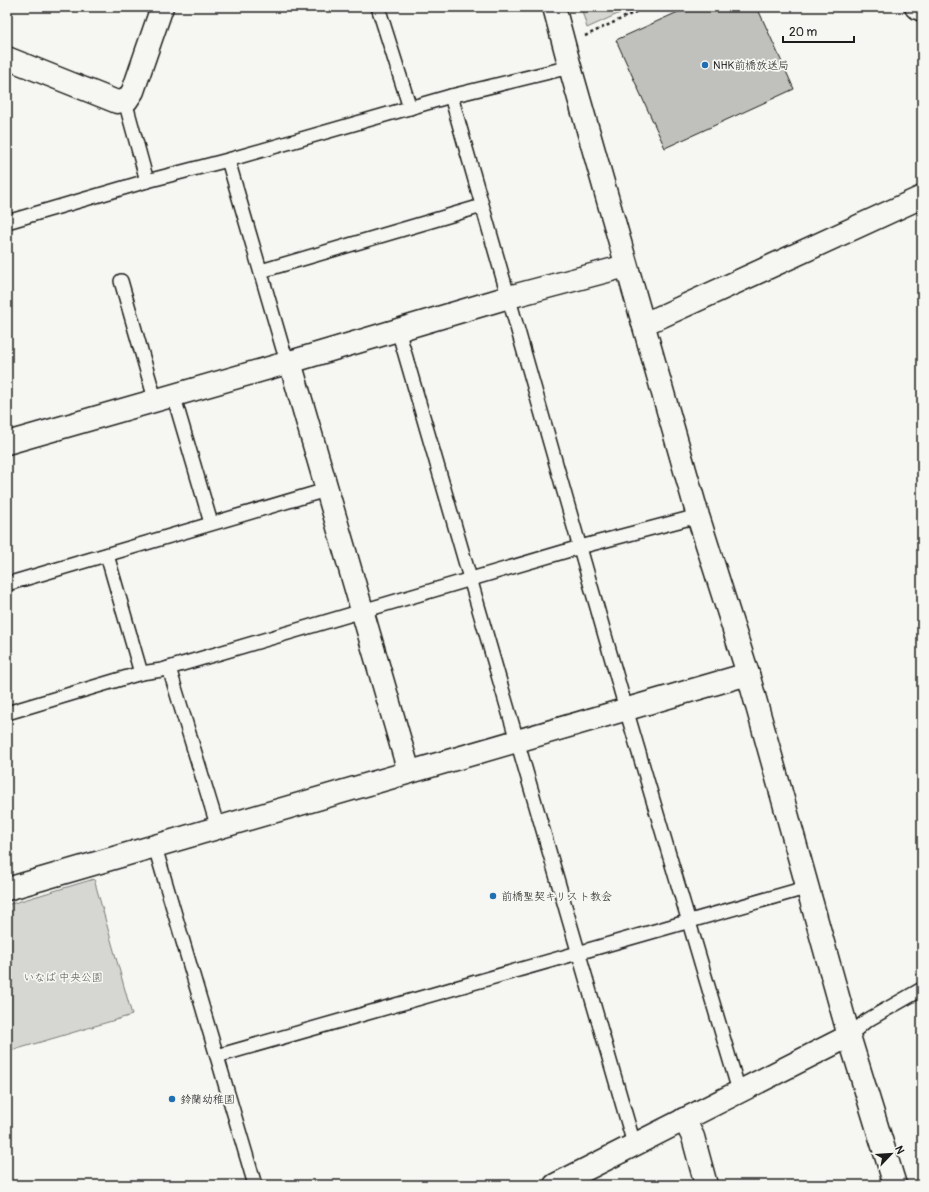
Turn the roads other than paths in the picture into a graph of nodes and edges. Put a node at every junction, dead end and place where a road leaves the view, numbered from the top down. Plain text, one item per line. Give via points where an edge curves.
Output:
1 (162, 7) edge
2 (378, 7) edge
3 (554, 7) edge
4 (916, 7) edge
5 (922, 10) edge
6 (7, 58) edge
7 (570, 67) junction
8 (451, 96) junction
9 (125, 100) junction
10 (410, 108) junction
11 (228, 160) junction
12 (147, 181) junction
13 (922, 197) edge
14 (482, 206) junction
15 (7, 222) edge
16 (626, 266) junction
17 (261, 271) junction
18 (121, 281) dead end
19 (509, 297) junction
20 (643, 323) junction
21 (398, 330) junction
22 (290, 362) junction
23 (164, 396) junction
24 (7, 443) edge
25 (326, 490) junction
26 (698, 516) junction
27 (211, 523) junction
28 (580, 547) junction
29 (107, 555) junction
30 (471, 580) junction
31 (7, 584) edge
32 (361, 612) junction
33 (169, 668) junction
34 (142, 673) junction
35 (748, 674) junction
36 (626, 709) junction
37 (7, 712) edge
38 (518, 740) junction
39 (409, 772) junction
40 (218, 828) junction
41 (155, 847) junction
42 (809, 887) junction
43 (7, 889) edge
44 (688, 921) junction
45 (579, 953) junction
46 (922, 989) edge
47 (849, 1036) junction
48 (217, 1056) junction
49 (739, 1091) junction
50 (684, 1119) junction
51 (634, 1144) junction
52 (255, 1185) edge
53 (554, 1185) edge
54 (706, 1185) edge
55 (895, 1185) edge

1 - 9 main road via 133,91
2 - 10 lane
3 - 7 main road
4 - 5 main road
6 - 9 main road via 117,102
7 - 8 lane
7 - 16 main road
8 - 10 lane
8 - 14 lane
9 - 12 lane
10 - 11 lane
11 - 12 lane
11 - 17 lane
12 - 15 lane
13 - 20 main road
14 - 17 lane
14 - 19 lane
16 - 19 main road
16 - 20 main road
17 - 22 lane via 283,349
18 - 23 lane
19 - 21 main road
19 - 28 lane
20 - 26 main road
21 - 22 main road
21 - 30 lane
22 - 23 main road
22 - 25 main road
23 - 24 main road
23 - 27 lane
25 - 27 lane
25 - 32 main road
26 - 28 lane
26 - 35 main road
27 - 29 lane
28 - 30 lane
28 - 36 lane
29 - 31 lane
29 - 34 lane
30 - 32 lane
30 - 38 lane
32 - 33 lane
32 - 39 main road
33 - 34 lane
33 - 40 lane
34 - 37 lane
35 - 36 main road
35 - 42 main road
36 - 38 main road
36 - 44 lane
38 - 39 main road
38 - 45 lane
39 - 40 main road
40 - 41 main road
41 - 43 main road
41 - 48 lane
42 - 44 lane
42 - 47 main road
44 - 45 lane
44 - 49 lane
45 - 48 lane
45 - 51 lane
46 - 47 lane via 866,1021
47 - 49 main road
47 - 55 main road
48 - 52 lane
49 - 50 main road
50 - 51 main road
50 - 54 main road via 693,1137
51 - 53 main road

